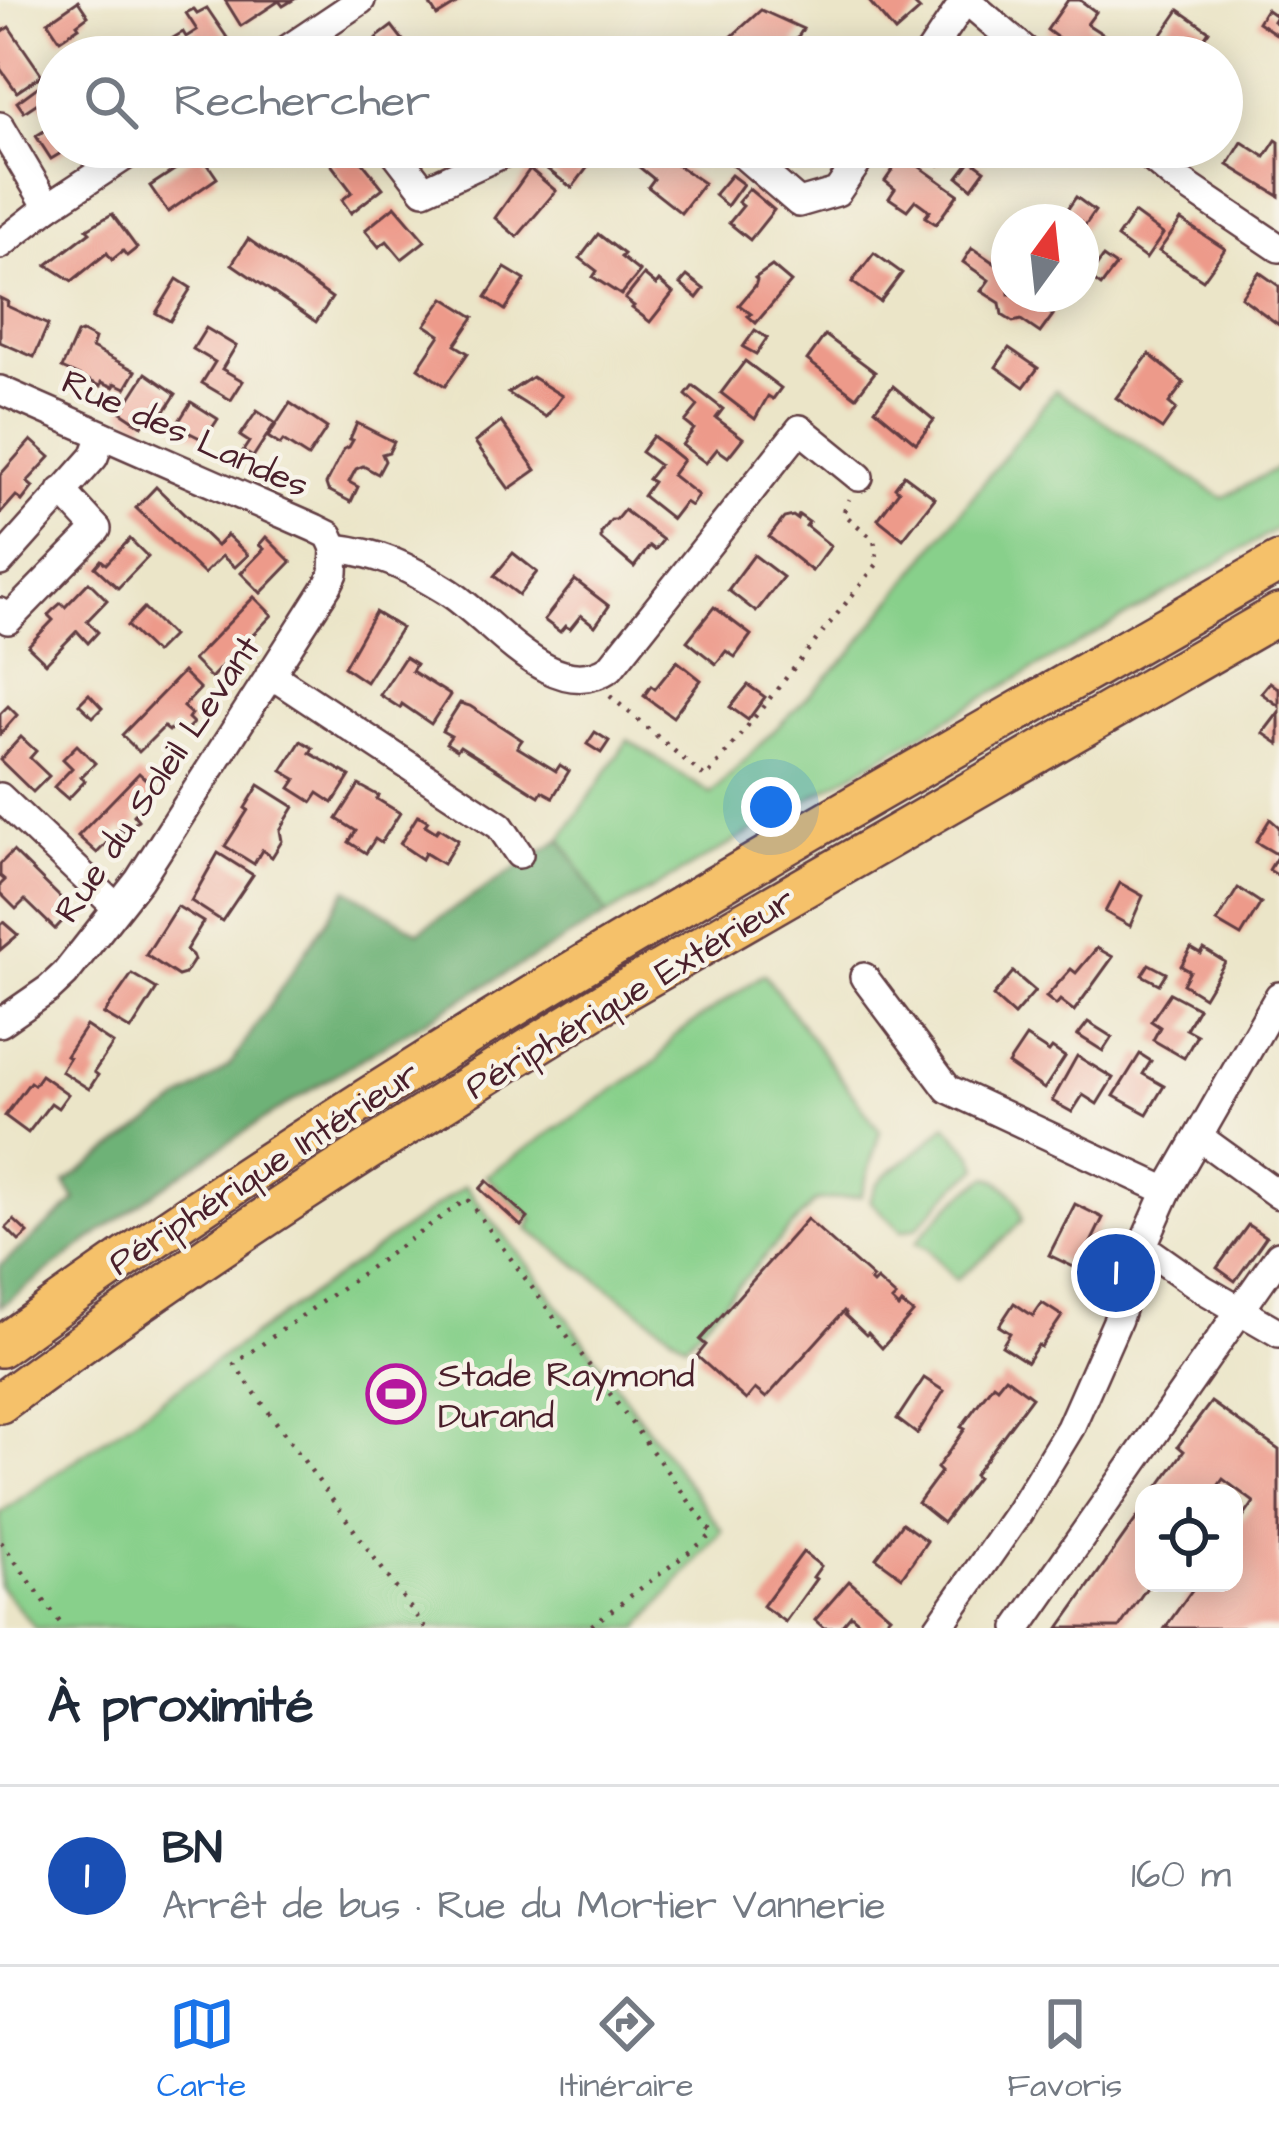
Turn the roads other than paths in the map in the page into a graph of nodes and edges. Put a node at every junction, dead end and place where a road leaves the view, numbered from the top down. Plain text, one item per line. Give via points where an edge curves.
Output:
1 (361, 0) edge
2 (966, 0) edge
3 (325, 36) edge
4 (941, 36) edge
5 (1008, 36) edge
6 (0, 126) edge
7 (107, 168) edge
8 (407, 168) edge
9 (472, 168) edge
10 (758, 168) edge
11 (854, 168) edge
12 (1164, 168) edge
13 (48, 207) junction
14 (0, 245) edge
15 (1279, 248) edge
16 (0, 390) edge
17 (102, 435) junction
18 (860, 477) road end
19 (62, 491) junction
20 (335, 548) junction
21 (0, 562) edge
22 (1279, 562) edge
23 (0, 612) edge
24 (1279, 614) edge
25 (270, 674) junction
26 (0, 797) edge
27 (519, 854) dead end
28 (116, 907) junction
29 (864, 976) dead end
30 (1279, 997) edge
31 (0, 1023) edge
32 (1198, 1137) junction
33 (1167, 1191) junction
34 (1279, 1195) edge
35 (1142, 1246) junction
36 (1279, 1255) edge
37 (1242, 1311) junction
38 (1279, 1334) edge
39 (0, 1347) edge
40 (0, 1403) edge
41 (938, 1628) edge
42 (1018, 1628) edge

1 - 3 street
2 - 4 street
2 - 5 street
6 - 13 street
7 - 13 street
8 - 9 street via 424,190
10 - 11 street via 799,203 838,192
12 - 15 street
13 - 14 street
16 - 17 street, Rue des Landes
17 - 19 street via 94,457
17 - 20 street, Rue des Landes via 315,528
18 - 20 street via 800,430 620,657 583,678 536,664 476,611 382,556
19 - 21 street
19 - 23 street via 97,529 8,620
20 - 25 street, Rue du Soleil Levant via 328,585
22 - 39 highway, Périphérique Intérieur via 481,1026 242,1178
24 - 40 highway, Périphérique Extérieur via 514,1058 338,1168
25 - 27 street via 500,826
25 - 28 street, Rue du Soleil Levant
26 - 28 street
28 - 31 street, Rue du Soleil Levant via 65,974
29 - 33 street via 948,1089
30 - 32 street
32 - 33 street
32 - 34 street
33 - 35 street
35 - 37 street
35 - 41 street via 1070,1427
36 - 37 street
37 - 38 street
37 - 42 street

